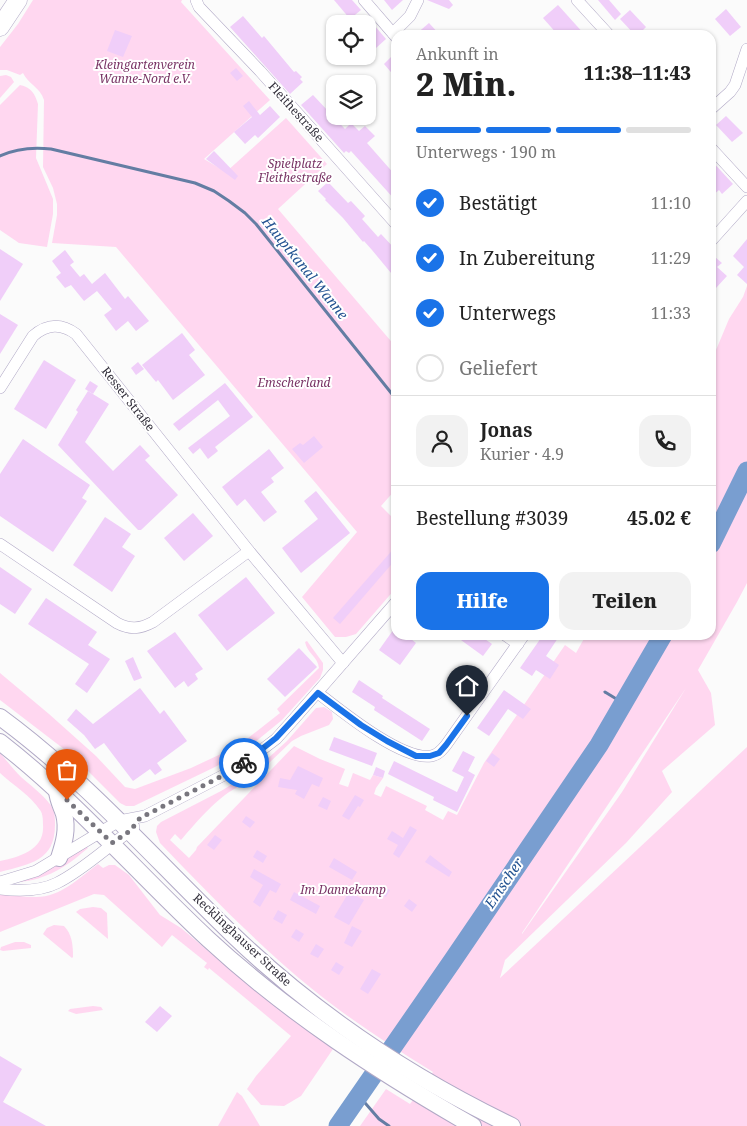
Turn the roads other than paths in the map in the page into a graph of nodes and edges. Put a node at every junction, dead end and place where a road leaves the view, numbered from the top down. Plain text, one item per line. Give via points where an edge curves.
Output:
1 (18, 0) edge
2 (196, 0) edge
3 (364, 0) edge
4 (418, 0) edge
5 (577, 0) edge
6 (0, 27) edge
7 (398, 30) edge
8 (604, 30) edge
9 (391, 32) edge
10 (747, 49) edge
11 (716, 105) edge
12 (716, 153) edge
13 (747, 187) edge
14 (747, 200) edge
15 (391, 218) edge
16 (716, 235) edge
17 (0, 388) edge
18 (0, 544) edge
19 (248, 551) junction
20 (391, 608) edge
21 (521, 640) edge
22 (343, 663) junction
23 (318, 693) junction
24 (0, 717) edge
25 (0, 742) edge
26 (57, 791) junction
27 (124, 826) junction
28 (101, 832) junction
29 (112, 843) junction
30 (59, 858) junction
31 (0, 882) edge
32 (0, 889) edge
33 (363, 1050) junction
34 (398, 1073) junction
35 (473, 1126) edge
36 (512, 1126) edge

1 - 6 main road
2 - 15 street, Fleithestraße
3 - 9 street
4 - 7 street
5 - 8 street
10 - 11 street via 735,86
12 - 13 street
14 - 16 street
17 - 19 street, Resser Straße via 40,330 50,326 69,329
18 - 19 street via 117,623 135,629 154,622
19 - 22 street, Resser Straße
20 - 22 street
21 - 23 street via 446,745 434,756 416,756 387,741
22 - 23 street
23 - 27 street via 276,738 255,755 226,774
24 - 27 main road, Recklinghauser Straße via 47,753
25 - 26 main road, Recklinghauser Straße
26 - 28 main road, Recklinghauser Straße
26 - 30 main road via 66,833
27 - 28 street
27 - 29 street
27 - 33 main road, Recklinghauser Straße via 240,941
28 - 29 main road, Recklinghauser Straße
28 - 30 street
29 - 32 street via 56,883 32,889
29 - 33 main road, Recklinghauser Straße via 242,969 292,1008
30 - 31 street via 36,872
33 - 34 main road, Recklinghauser Straße
34 - 35 main road, Recklinghauser Straße
34 - 36 main road, Recklinghauser Straße

